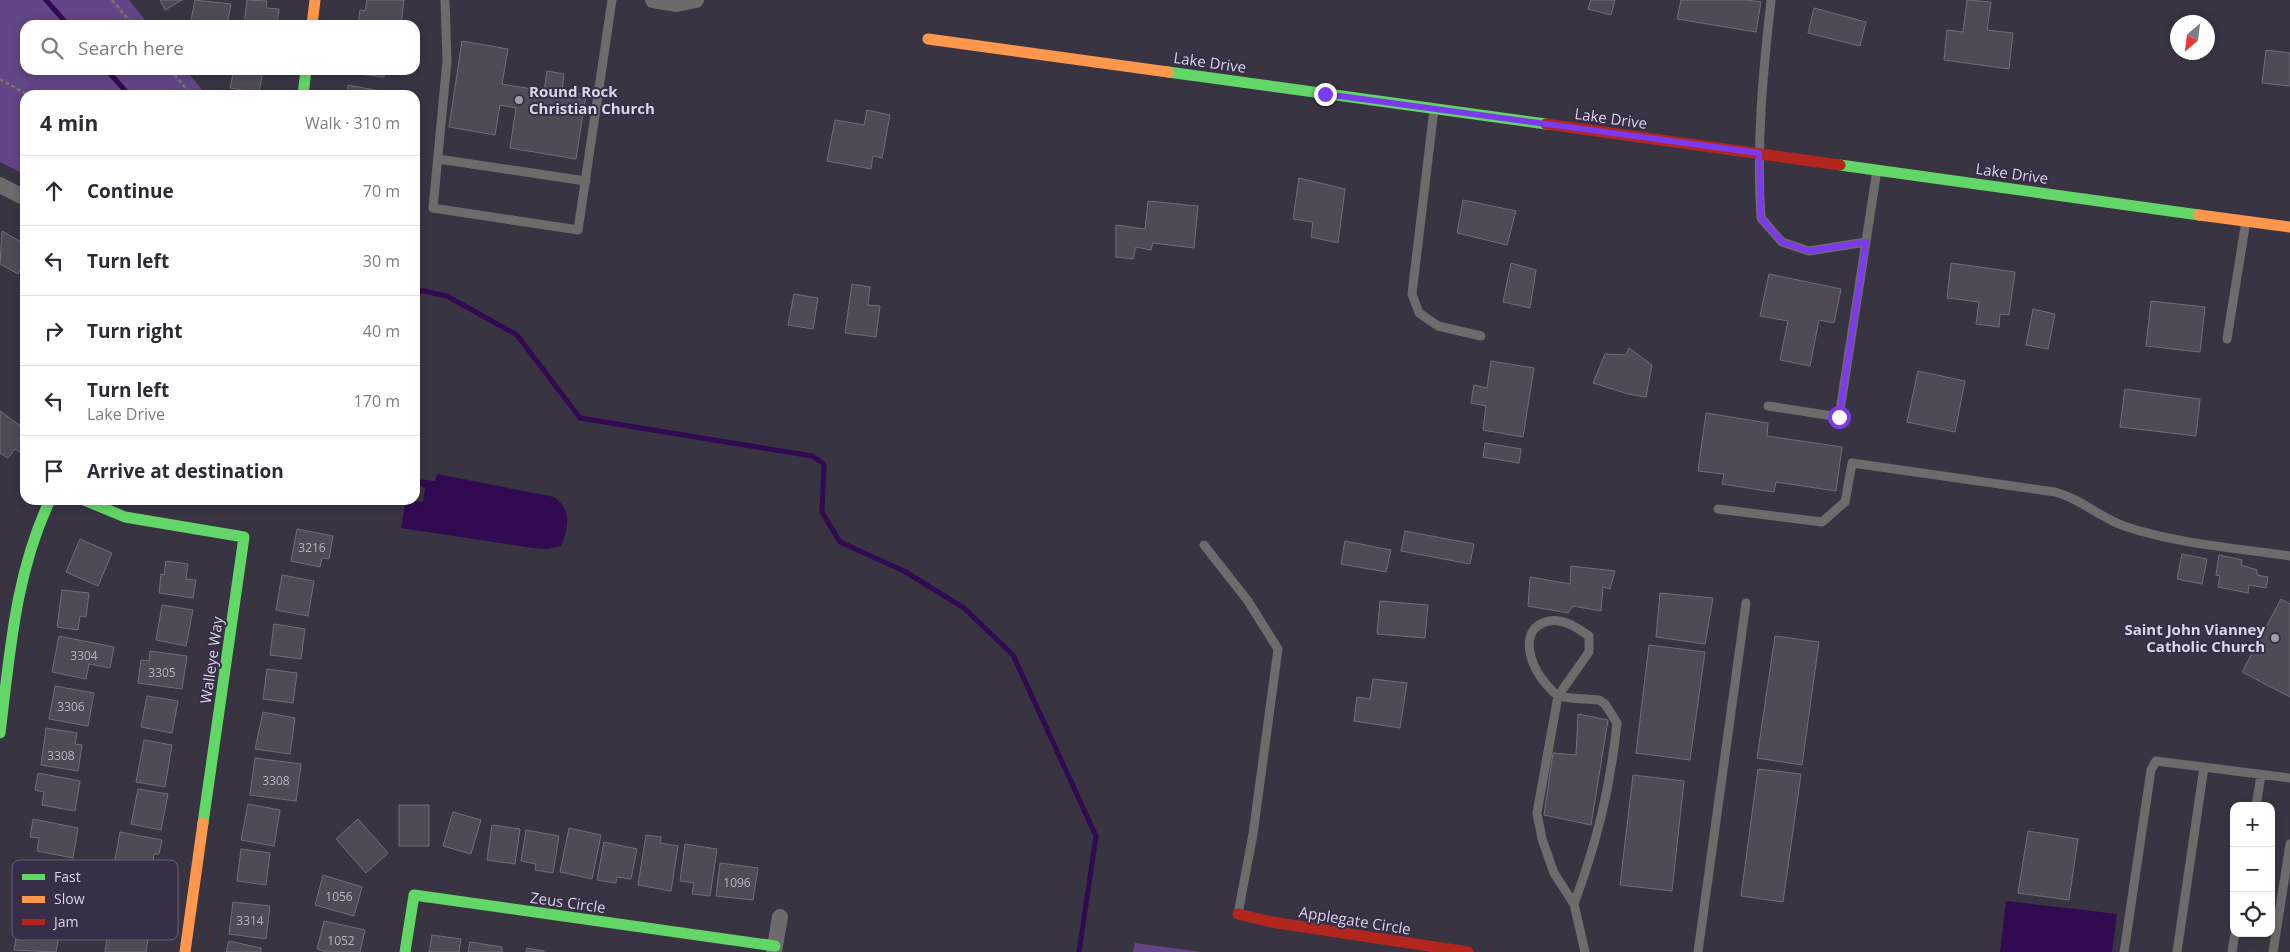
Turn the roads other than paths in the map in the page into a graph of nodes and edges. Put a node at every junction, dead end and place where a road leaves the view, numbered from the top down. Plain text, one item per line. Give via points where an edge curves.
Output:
1 (315, 0) edge
2 (445, 0) edge
3 (612, 0) edge
4 (654, 0) edge
5 (696, 0) edge
6 (1771, 0) edge
7 (313, 20) edge
8 (928, 39) dead end
9 (305, 75) edge
10 (304, 90) edge
11 (1434, 109) junction
12 (1759, 153) junction
13 (438, 160) junction
14 (1877, 170) junction
15 (586, 182) junction
16 (0, 186) edge
17 (20, 196) edge
18 (2246, 221) junction
19 (2290, 227) edge
20 (1866, 242) junction
21 (1481, 336) dead end
22 (2227, 339) dead end
23 (1768, 406) dead end
24 (47, 505) edge
25 (96, 505) edge
26 (1718, 509) dead end
27 (1204, 545) dead end
28 (2290, 556) edge
29 (1746, 603) dead end
30 (1558, 696) junction
31 (0, 733) edge
32 (2204, 767) junction
33 (2261, 775) junction
34 (2290, 778) edge
35 (2257, 802) edge
36 (2290, 844) edge
37 (1574, 904) junction
38 (1238, 914) joint
39 (780, 917) dead end
40 (2234, 937) edge
41 (774, 949) edge
42 (185, 952) edge
43 (405, 952) edge
44 (1468, 952) edge
45 (1585, 952) edge
46 (1698, 952) edge
47 (2124, 952) edge
48 (2177, 952) edge
49 (2232, 952) edge
50 (2273, 952) edge

1 - 7 street
2 - 13 lane via 447,61
3 - 15 lane
4 - 5 street via 677,4
6 - 12 lane
8 - 11 street, Lake Drive
9 - 10 street
11 - 12 street, Lake Drive
11 - 21 lane via 1412,294 1419,313 1438,326
12 - 14 street, Lake Drive
12 - 20 lane via 1761,218 1782,242 1809,251
13 - 15 lane
13 - 15 lane via 433,208 578,230
14 - 18 street, Lake Drive
14 - 20 lane
16 - 17 street
18 - 19 street, Lake Drive
18 - 22 lane
20 - 23 lane via 1839,417
24 - 31 street via 29,548 20,586
25 - 42 street, Walleye Way via 124,517 244,537
26 - 28 lane via 1822,522 1844,502 1852,463 2055,492 2079,500 2110,521 2152,534
27 - 38 lane via 1248,601 1278,649 1253,834
29 - 46 lane
30 - 30 lane via 1538,675 1528,650 1530,636 1537,627 1550,621 1571,624 1589,636 1589,652
30 - 37 lane via 1537,813 1554,873
30 - 37 lane via 1600,700 1617,723 1612,773 1601,825
32 - 33 lane
32 - 47 lane via 2156,761 2151,770
32 - 48 lane
33 - 34 lane
33 - 35 lane
36 - 50 lane
37 - 45 lane
38 - 44 street, Applegate Circle via 1271,922
39 - 41 street
40 - 49 lane
41 - 43 street, Zeus Circle via 414,895

